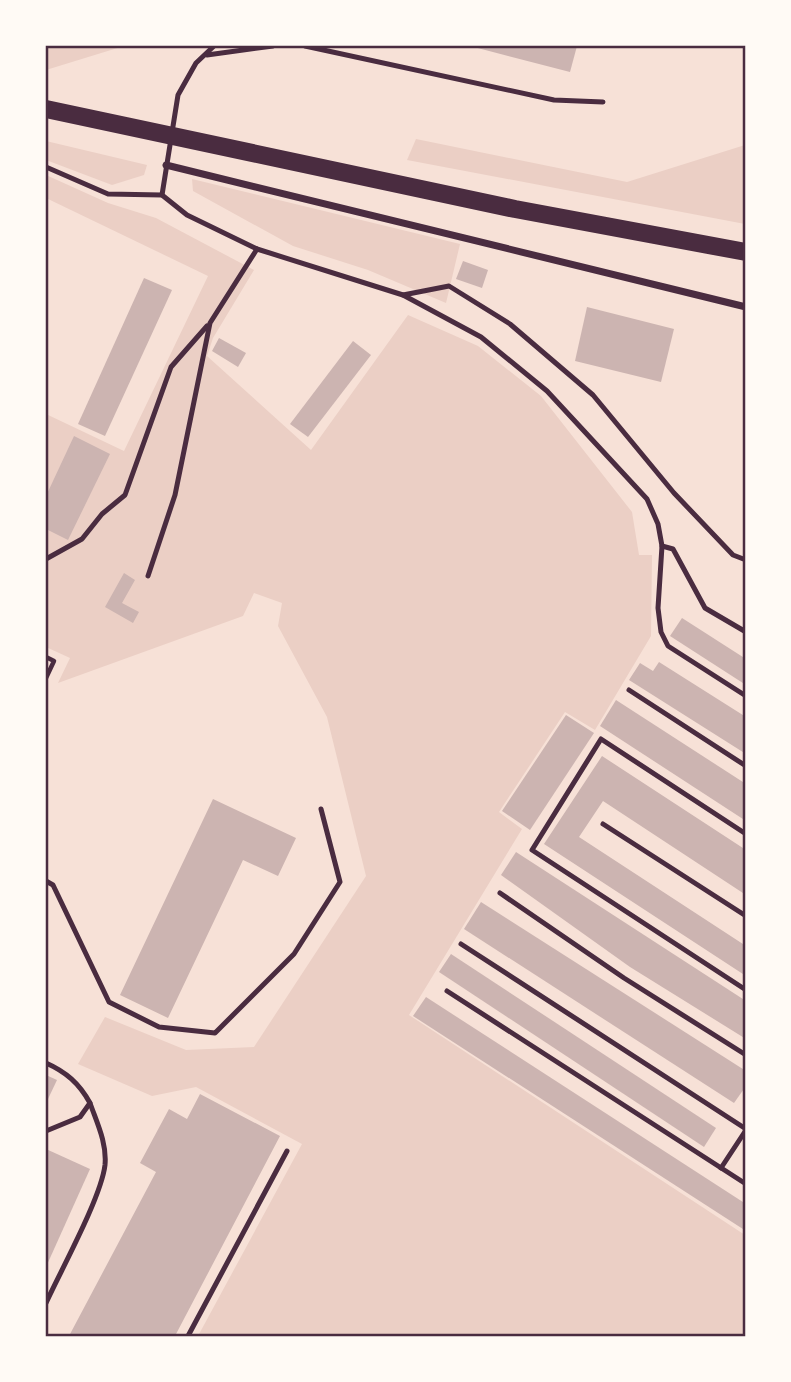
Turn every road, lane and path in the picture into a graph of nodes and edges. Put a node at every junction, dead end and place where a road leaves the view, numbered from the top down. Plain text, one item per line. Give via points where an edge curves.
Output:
1 (214, 46) edge
2 (273, 46) edge
3 (305, 46) edge
4 (206, 55) junction
5 (603, 102) dead end
6 (46, 110) edge
7 (170, 135) junction
8 (166, 165) junction
9 (46, 167) edge
10 (162, 195) junction
11 (257, 249) junction
12 (746, 252) edge
13 (403, 295) junction
14 (746, 307) edge
15 (209, 323) junction
16 (662, 546) junction
17 (46, 559) edge
18 (746, 560) edge
19 (148, 576) dead end
20 (746, 632) edge
21 (46, 657) edge
22 (46, 678) edge
23 (629, 690) dead end
24 (746, 695) edge
25 (746, 766) edge
26 (321, 809) dead end
27 (603, 824) dead end
28 (746, 834) edge
29 (46, 881) edge
30 (500, 893) dead end
31 (746, 916) edge
32 (461, 944) dead end
33 (746, 990) edge
34 (447, 991) dead end
35 (746, 1055) edge
36 (46, 1063) edge
37 (90, 1103) junction
38 (746, 1130) edge
39 (46, 1131) edge
40 (287, 1151) dead end
41 (721, 1168) junction
42 (746, 1184) edge
43 (46, 1303) edge
44 (188, 1336) edge

1 - 4 lane
2 - 4 lane
3 - 5 lane via 554,100
4 - 7 lane via 196,63 178,95
6 - 7 main road
7 - 8 lane
7 - 12 main road via 515,209
8 - 10 lane
8 - 14 street
9 - 10 lane via 108,194
10 - 11 lane via 187,215
11 - 13 lane
11 - 15 lane
13 - 16 lane via 481,337 547,391 647,499
13 - 18 lane via 449,286 509,324 593,395 674,493 733,555
15 - 17 lane via 171,367 125,495 82,539
15 - 19 lane via 175,495
16 - 20 lane via 673,548 705,608
16 - 24 lane via 658,608 668,646
21 - 22 path via 54,661
23 - 25 lane
26 - 29 lane via 340,882 294,954 215,1033 159,1027 109,1002 53,885
27 - 31 lane
28 - 33 lane via 601,739 532,850
30 - 35 lane
32 - 38 lane
34 - 41 lane
36 - 37 lane via 82,1088
37 - 39 lane via 74,1121
37 - 43 lane via 103,1139 105,1165
38 - 41 lane
40 - 44 lane
41 - 42 lane

